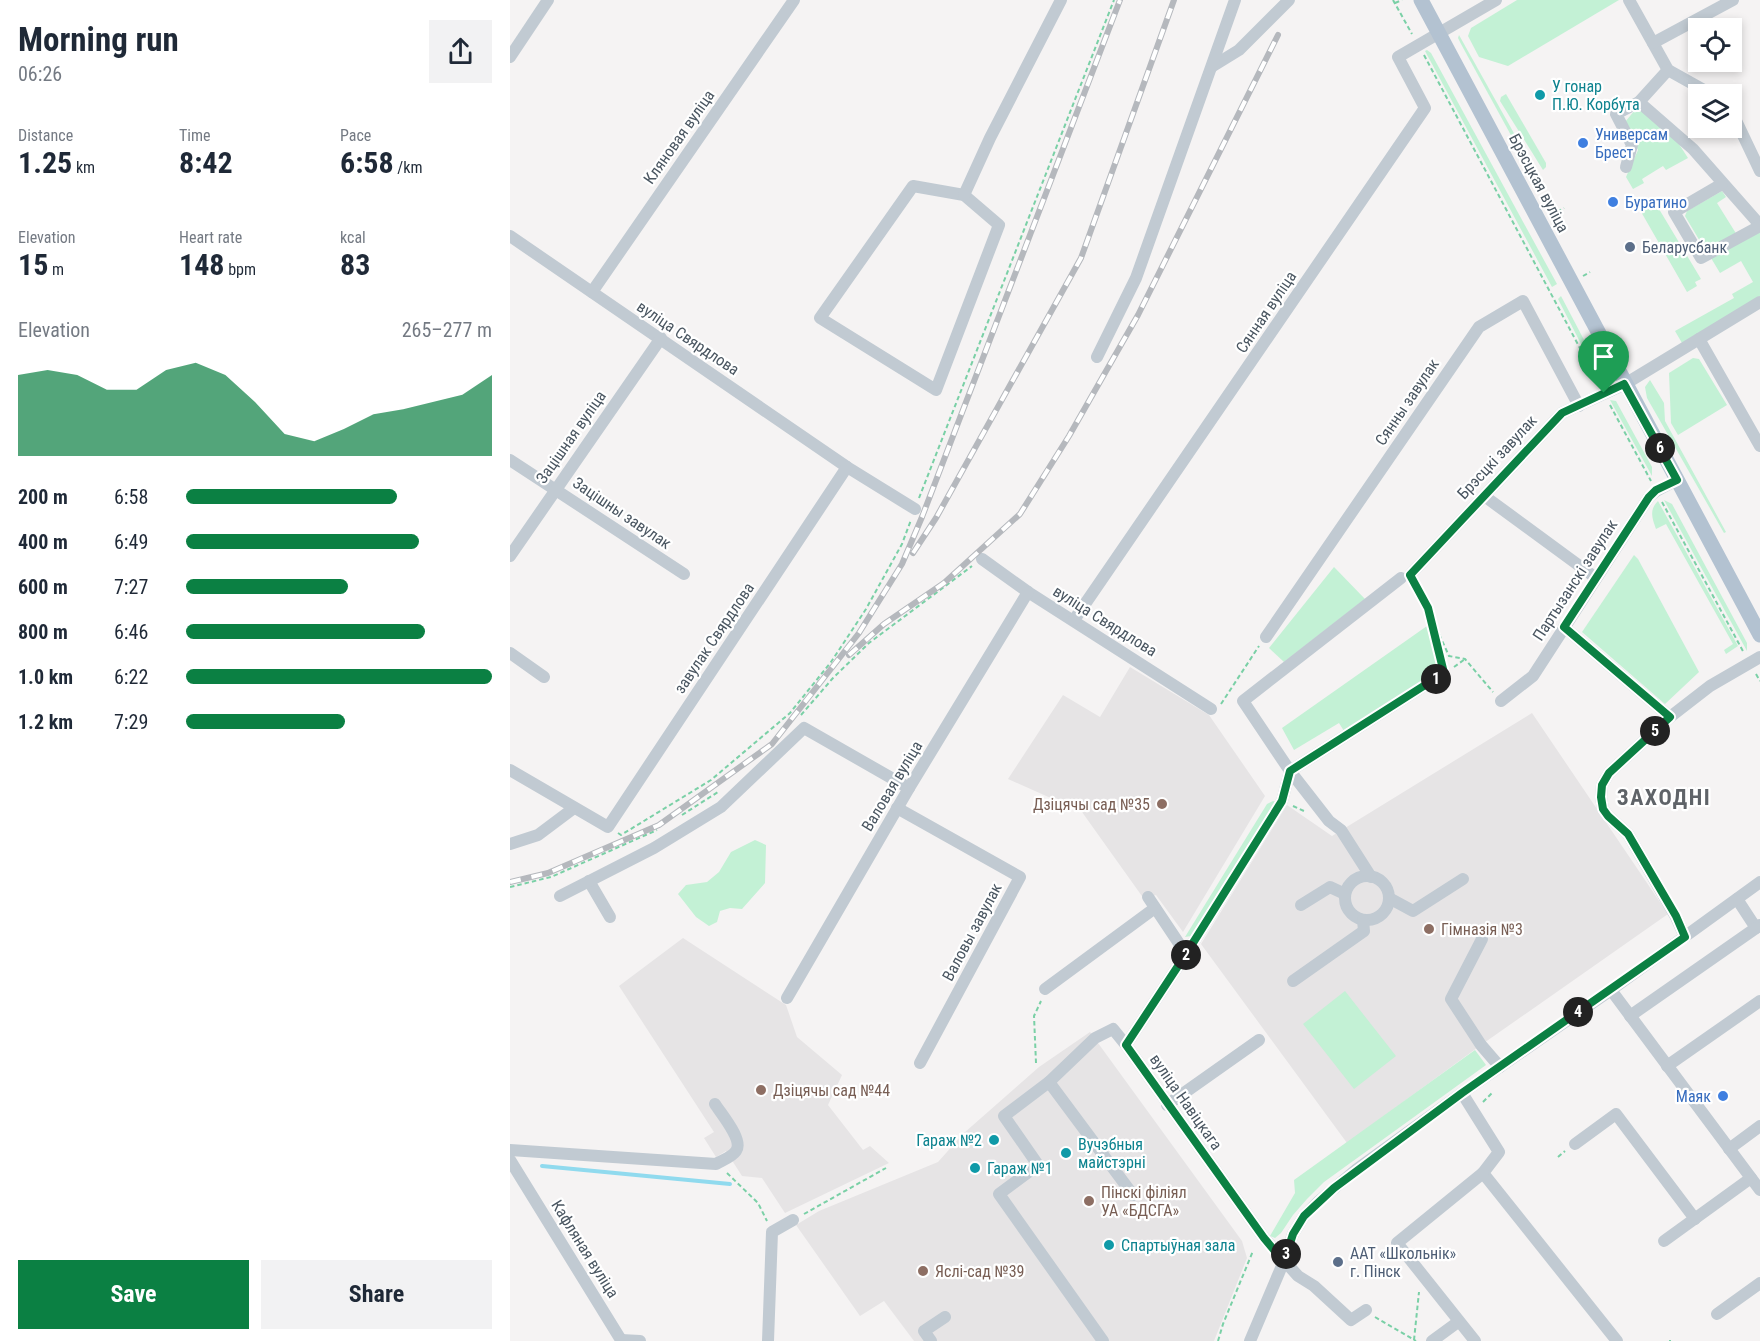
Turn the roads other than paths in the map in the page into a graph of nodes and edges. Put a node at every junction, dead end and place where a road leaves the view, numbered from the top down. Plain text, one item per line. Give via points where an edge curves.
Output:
1 (548, 0) edge
2 (794, 0) edge
3 (1061, 0) edge
4 (1236, 0) edge
5 (1289, 0) edge
6 (1421, 0) edge
7 (1496, 0) edge
8 (1629, 0) edge
9 (1733, 0) edge
10 (1439, 33) junction
11 (1653, 43) junction
12 (510, 57) edge
13 (1213, 66) junction
14 (1668, 70) junction
15 (1693, 84) edge
16 (1639, 102) junction
17 (1742, 133) edge
18 (1626, 167) dead end
19 (1760, 171) edge
20 (1722, 184) junction
21 (964, 195) junction
22 (1760, 226) edge
23 (510, 236) edge
24 (592, 292) junction
25 (1760, 302) edge
26 (661, 338) junction
27 (1699, 339) junction
28 (1098, 357) dead end
29 (1624, 384) junction
30 (1579, 406) junction
31 (1760, 446) edge
32 (510, 460) edge
33 (847, 467) junction
34 (1677, 480) junction
35 (555, 488) junction
36 (1487, 498) dead end
37 (915, 509) road end
38 (510, 556) edge
39 (982, 559) road end
40 (684, 574) dead end
41 (1596, 578) junction
42 (1028, 592) junction
43 (1074, 620) junction
44 (1564, 627) junction
45 (1760, 635) edge
46 (1266, 637) road end
47 (510, 653) edge
48 (1755, 660) edge
49 (1444, 673) road end
50 (544, 677) dead end
51 (1501, 701) road end
52 (1211, 709) road end
53 (1670, 717) junction
54 (510, 770) edge
55 (1290, 771) junction
56 (909, 788) junction
57 (574, 808) junction
58 (897, 808) junction
59 (510, 844) edge
60 (1371, 877) junction
61 (1463, 879) dead end
62 (589, 882) junction
63 (1760, 882) edge
64 (1345, 894) junction
65 (560, 897) dead end
66 (1389, 898) junction
67 (1737, 899) junction
68 (1301, 905) dead end
69 (610, 917) dead end
70 (1363, 920) junction
71 (1758, 926) edge
72 (1685, 937) junction
73 (1482, 939) dead end
74 (1186, 954) junction
75 (1293, 981) dead end
76 (1611, 990) junction
77 (1044, 993) road end
78 (787, 998) dead end
79 (1760, 1001) edge
80 (1630, 1016) junction
81 (1259, 1040) dead end
82 (1126, 1045) junction
83 (920, 1063) dead end
84 (1667, 1066) junction
85 (1500, 1067) junction
86 (1049, 1082) junction
87 (1462, 1093) junction
88 (715, 1104) dead end
89 (1167, 1105) junction
90 (1760, 1126) edge
91 (1575, 1144) dead end
92 (1729, 1149) junction
93 (510, 1150) edge
94 (510, 1160) edge
95 (1483, 1173) junction
96 (1751, 1178) junction
97 (1760, 1190) edge
98 (1133, 1195) dead end
99 (1695, 1219) junction
100 (793, 1220) road end
101 (1664, 1241) dead end
102 (1284, 1262) junction
103 (1760, 1283) edge
104 (1366, 1310) road end
105 (1717, 1314) dead end
106 (945, 1317) dead end
107 (1458, 1322) junction
108 (621, 1340) edge
109 (640, 1341) edge
110 (768, 1341) edge
111 (931, 1341) edge
112 (1103, 1341) edge
113 (1250, 1341) edge
114 (1432, 1341) edge
115 (1475, 1341) edge
116 (1617, 1341) edge

1 - 12 street
2 - 24 street, Кляновая вуліца
3 - 21 street
4 - 13 street
5 - 13 street via 1239,50
6 - 10 main road, Брэсцкая вуліца
7 - 10 street, Сянная вуліца
8 - 11 street
9 - 11 street
10 - 29 main road, Брэсцкая вуліца
10 - 43 street, Сянная вуліца via 1398,57 1425,108
11 - 14 street
13 - 28 street via 1136,278
14 - 15 street
14 - 16 street
16 - 18 street via 1616,114 1632,145
16 - 20 street via 1693,149
17 - 19 street
20 - 22 street
20 - 22 street via 1674,212 1701,258
21 - 21 street via 914,186 820,318 936,390 999,225
23 - 24 street, вуліца Свярдлова
24 - 26 street, вуліца Свярдлова
25 - 27 street
26 - 33 street, вуліца Свярдлова
26 - 35 street, Зацішная вуліца
27 - 29 street
27 - 31 street
29 - 30 street, Брэсцкі завулак
29 - 34 main road, Брэсцкая вуліца
30 - 46 street, Сянны завулак via 1523,301 1479,327
30 - 55 street, Брэсцкі завулак via 1562,413 1550,424 1405,576 1243,701
32 - 35 street, Зацішны завулак
33 - 37 street, вуліца Свярдлова
33 - 57 street, завулак Свярдлова via 608,827
34 - 41 street, Партызанскі завулак via 1656,490 1640,509
34 - 45 main road, Брэсцкая вуліца
35 - 38 street, Зацішная вуліца
35 - 40 street, Зацішны завулак
36 - 41 street
39 - 42 street, вуліца Свярдлова
41 - 44 street, Партызанскі завулак
42 - 43 street, вуліца Свярдлова
42 - 56 street, Валовая вуліца
43 - 52 street, вуліца Свярдлова
44 - 51 street, Партызанскі завулак via 1533,676
44 - 53 street
47 - 50 street
48 - 53 street via 1710,686
49 - 55 street
53 - 72 street via 1609,773 1601,797 1603,809 1628,834
54 - 57 street
55 - 60 street via 1329,821 1341,830
55 - 74 street via 1282,801
56 - 58 street, Валовая вуліца
56 - 62 street via 804,728 721,807
57 - 59 street via 538,835
58 - 78 street, Валовая вуліца
58 - 83 street, Валовы завулак via 1020,877
60 - 64 street via 1358,878
60 - 66 street via 1384,885
61 - 66 street via 1413,911
62 - 65 street
62 - 69 street
63 - 67 street
64 - 68 street via 1330,887
64 - 70 street via 1351,914
66 - 70 street via 1384,912
67 - 71 street
67 - 72 street
70 - 75 street via 1364,931
71 - 80 street
72 - 76 street
73 - 85 street via 1451,999
74 - 77 street via 1151,903
74 - 82 street
76 - 80 street
76 - 85 street
79 - 84 street
80 - 84 street
81 - 89 street
82 - 86 street via 1113,1029 1095,1038
82 - 89 street, вуліца Навіцкага
84 - 92 street
85 - 87 street
86 - 98 street
86 - 112 street via 1004,1116 1038,1165 999,1194
87 - 95 street via 1499,1152
87 - 102 street via 1319,1201 1293,1234
88 - 93 street via 738,1139 739,1147 716,1164
89 - 102 street, вуліца Навіцкага
90 - 92 street
91 - 99 street via 1616,1114
92 - 96 street
94 - 108 street, Кафляная вуліца
95 - 107 street via 1397,1243
95 - 116 street
96 - 97 street
96 - 99 street
99 - 101 street
100 - 110 street via 772,1232
102 - 104 street, вуліца Навіцкага via 1351,1320
102 - 113 street
103 - 105 street
106 - 111 street via 924,1330
107 - 114 street
107 - 115 street
108 - 109 street, Кафляная вуліца

